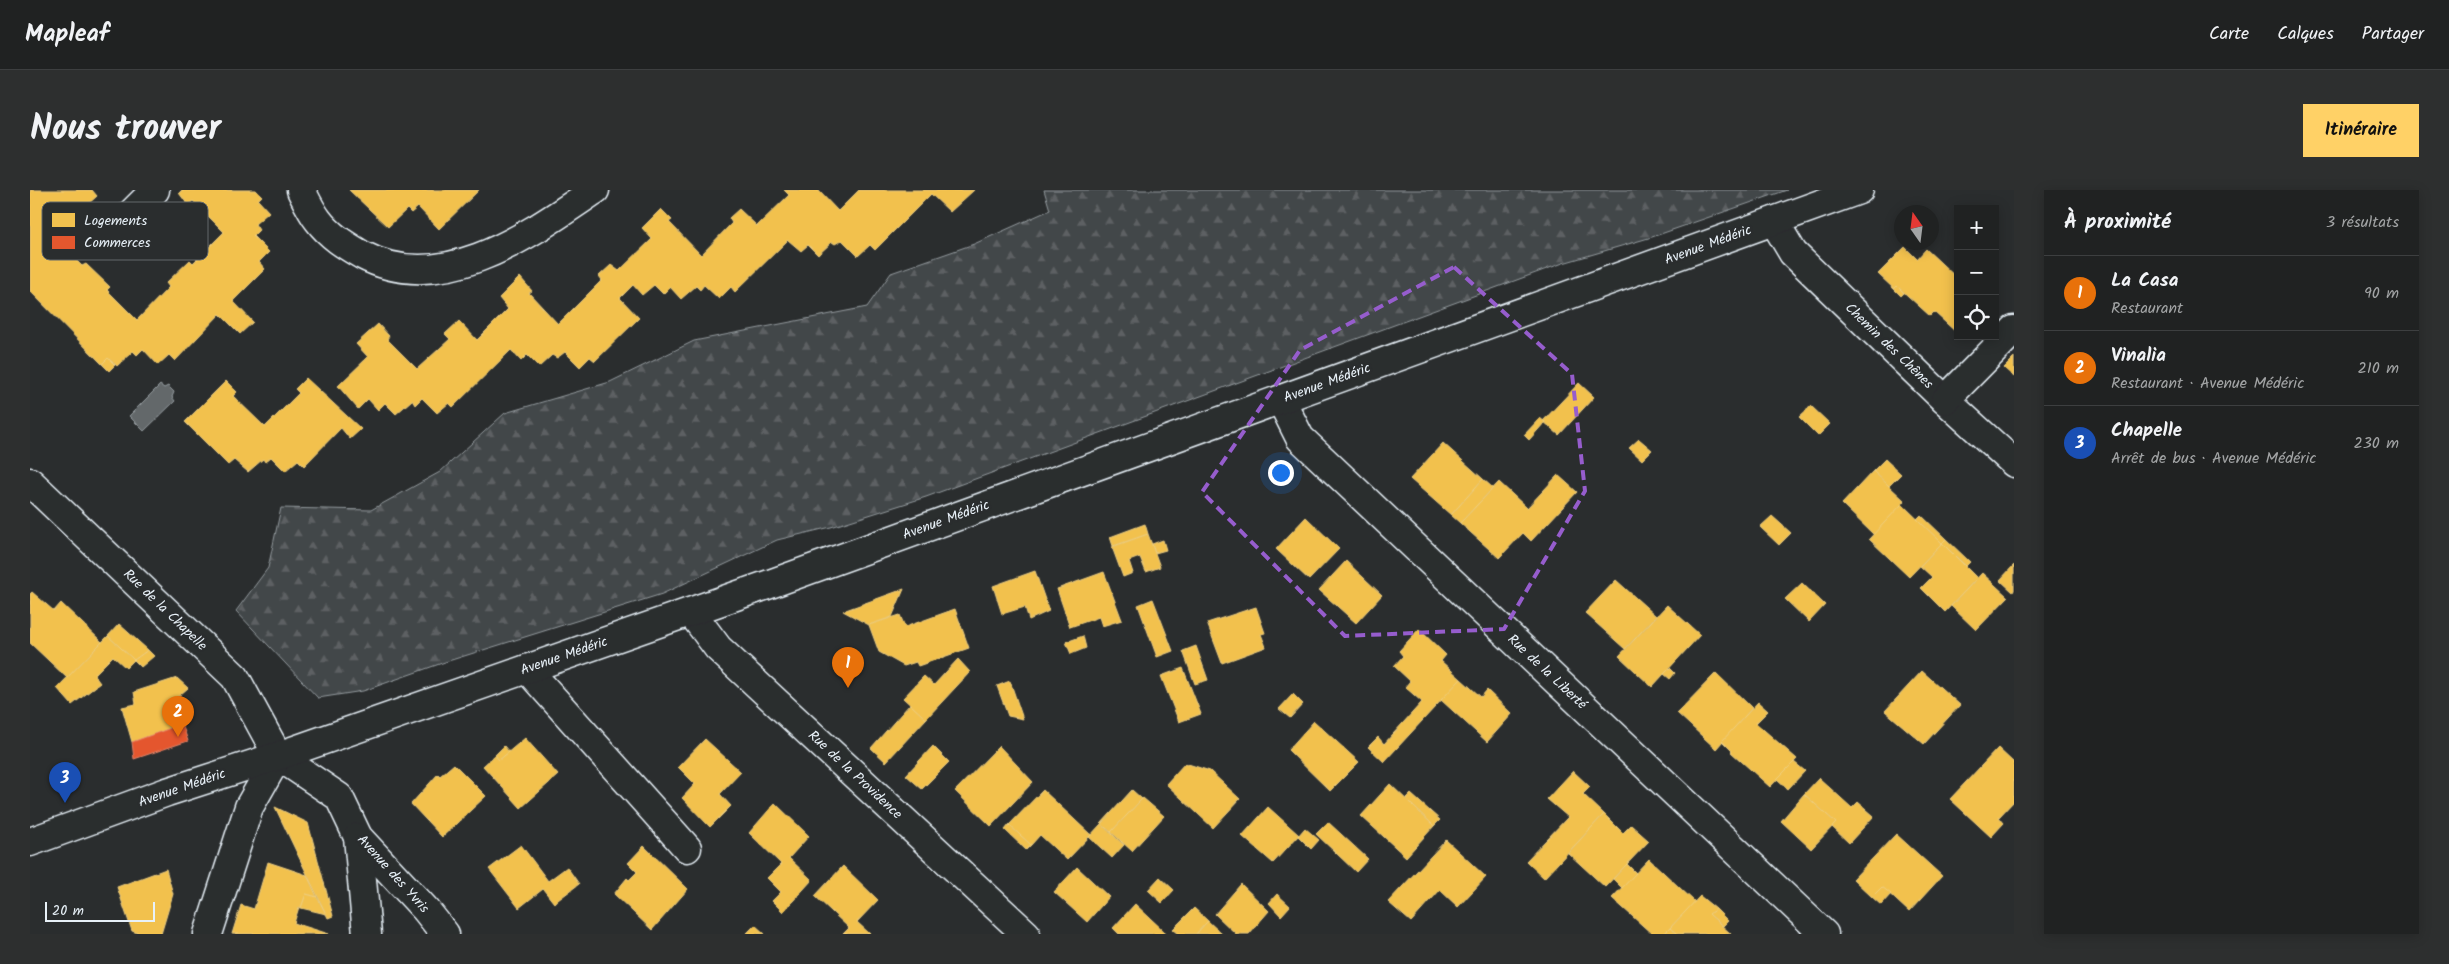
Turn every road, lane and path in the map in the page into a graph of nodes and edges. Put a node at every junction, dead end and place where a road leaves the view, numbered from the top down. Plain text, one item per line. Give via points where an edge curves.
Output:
1 (155, 190) edge
2 (301, 190) edge
3 (595, 190) edge
4 (1859, 190) edge
5 (143, 202) edge
6 (1774, 221) junction
7 (2014, 330) edge
8 (1281, 400) junction
9 (1945, 400) junction
10 (2014, 463) edge
11 (30, 482) edge
12 (691, 612) junction
13 (527, 669) junction
14 (278, 756) junction
15 (358, 837) junction
16 (30, 842) edge
17 (688, 848) dead end
18 (208, 934) edge
19 (367, 934) edge
20 (445, 934) edge
21 (1026, 934) edge
22 (1824, 934) edge

1 - 5 street
2 - 3 street via 317,219 340,243 374,261 415,269 441,269 474,259 536,230
4 - 6 street, Avenue Médéric
6 - 8 street, Avenue Médéric
6 - 9 street, Chemin des Chênes via 1793,253
7 - 9 street
8 - 12 street, Avenue Médéric
8 - 22 street, Rue de la Liberté via 1300,438
9 - 10 street, Chemin des Chênes
11 - 14 street, Rue de la Chapelle via 235,677
12 - 13 street, Avenue Médéric
12 - 21 street, Rue de la Providence via 718,648
13 - 14 street, Avenue Médéric
13 - 17 street
14 - 15 street, Avenue des Yvris via 339,797
14 - 16 street, Avenue Médéric
14 - 18 street via 249,807
15 - 19 street
15 - 20 street, Avenue des Yvris

